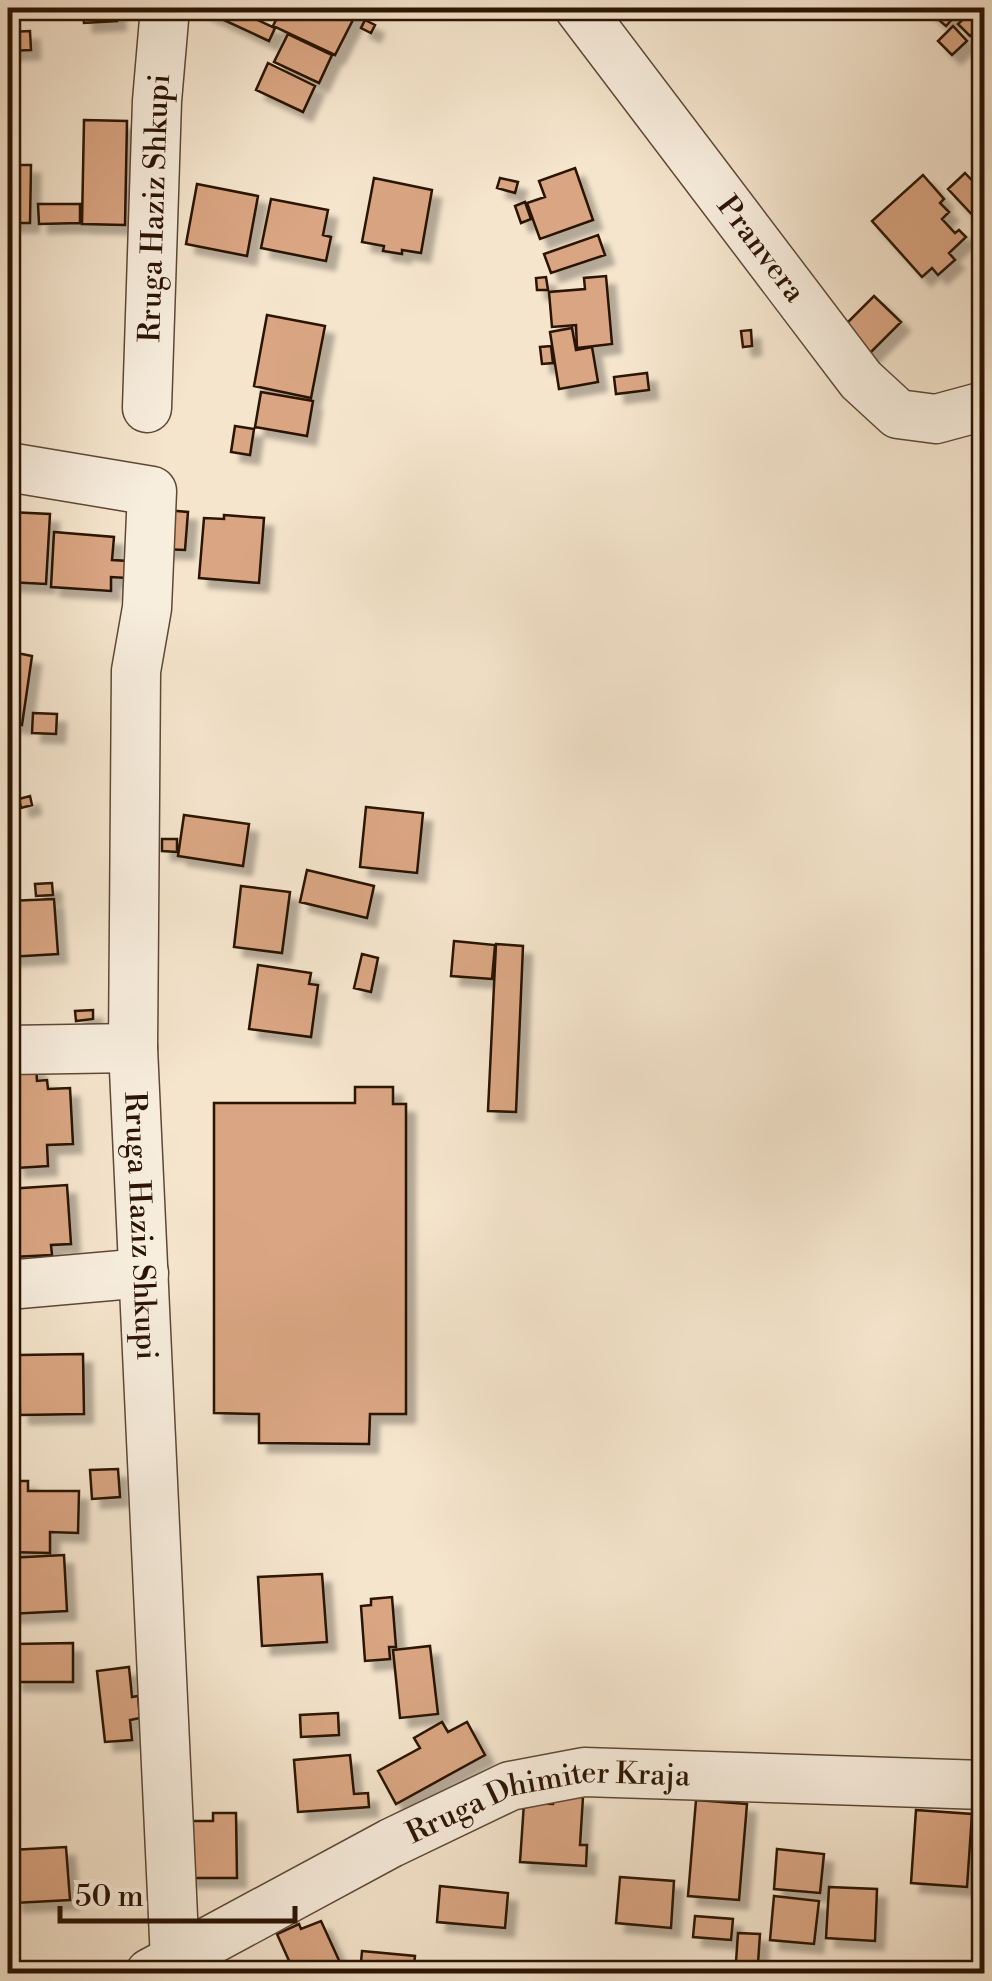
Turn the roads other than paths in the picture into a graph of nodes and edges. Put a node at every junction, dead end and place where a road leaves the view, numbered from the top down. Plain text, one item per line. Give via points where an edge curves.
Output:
1 (164, 8) edge
2 (579, 8) edge
3 (984, 406) edge
4 (148, 408) dead end
5 (8, 467) edge
6 (134, 1048) junction
7 (8, 1050) edge
8 (144, 1273) junction
9 (8, 1285) edge
10 (984, 1784) edge
11 (163, 1966) edge

1 - 4 street, Rruga Haziz Shkupi
2 - 3 street, Pranvera via 861,380 898,414 936,420
5 - 6 street, Rruga Haziz Shkupi via 152,491 147,608 136,671
6 - 7 street
6 - 8 street, Rruga Haziz Shkupi
8 - 9 street
8 - 11 street, Rruga Haziz Shkupi
10 - 11 street, Rruga Dhimiter Kraja via 584,1772 510,1786

